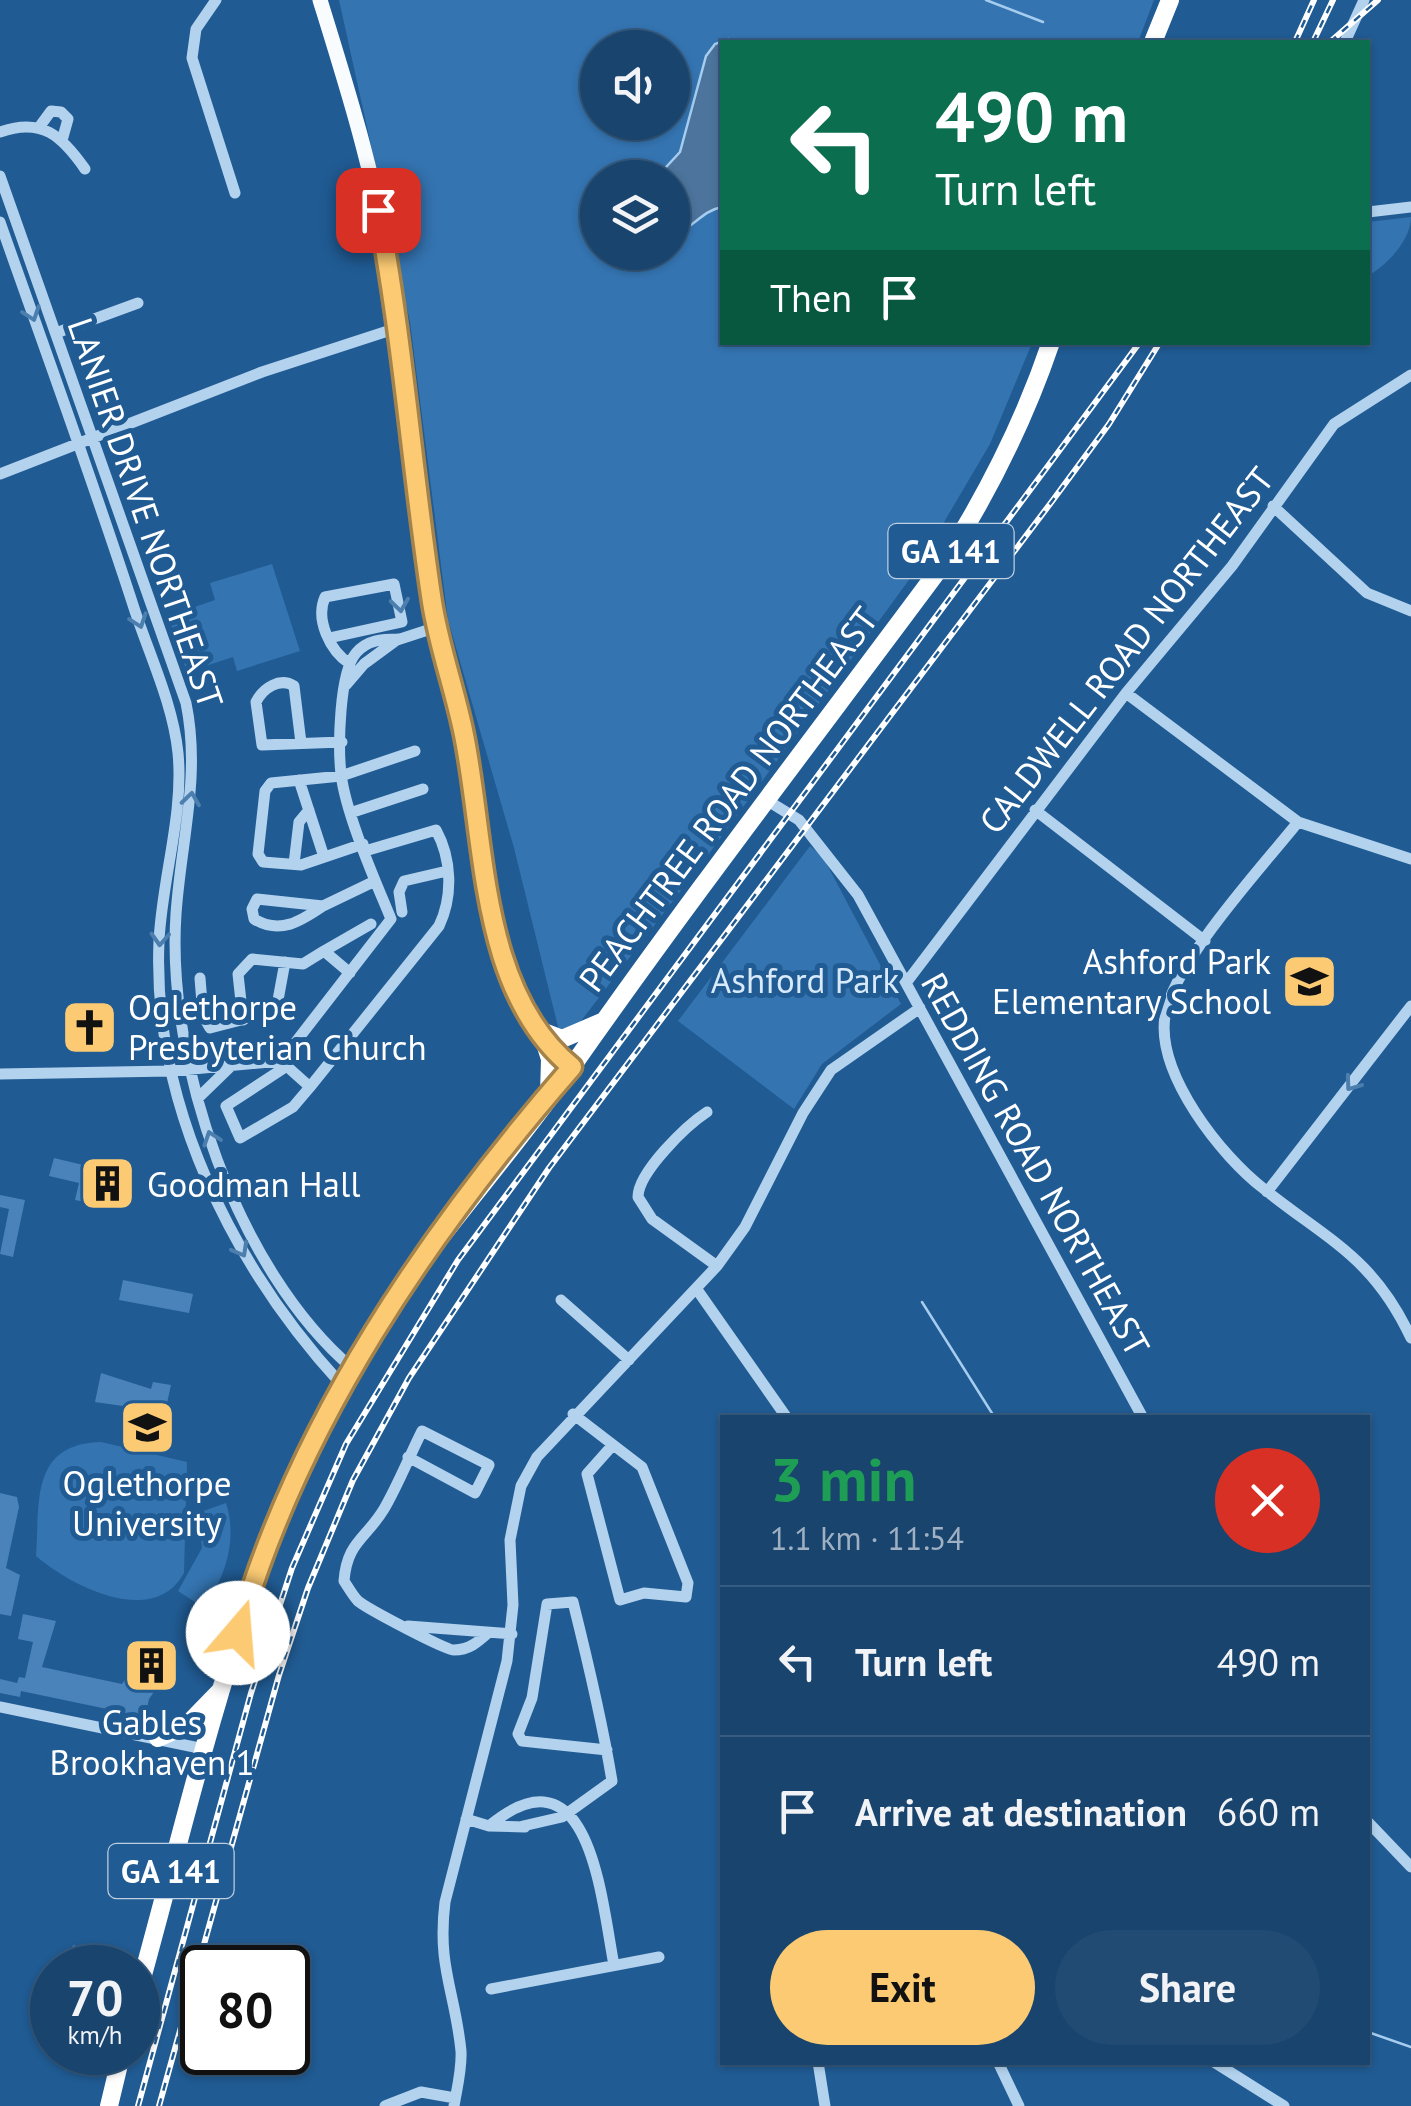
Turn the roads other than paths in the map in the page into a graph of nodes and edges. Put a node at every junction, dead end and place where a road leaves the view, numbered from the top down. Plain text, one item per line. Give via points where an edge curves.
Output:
1 (216, 0) edge
2 (320, 0) edge
3 (1170, 0) edge
4 (1364, 0) edge
5 (1154, 40) edge
6 (1345, 40) edge
7 (40, 126) junction
8 (0, 132) edge
9 (63, 137) junction
10 (84, 169) dead end
11 (0, 176) edge
12 (235, 192) dead end
13 (1411, 207) edge
14 (1370, 212) edge
15 (0, 223) edge
16 (138, 304) dead end
17 (397, 328) junction
18 (56, 333) junction
19 (1050, 345) edge
20 (1411, 375) edge
21 (92, 435) junction
22 (78, 440) junction
23 (0, 474) edge
24 (1273, 506) junction
25 (1411, 611) edge
26 (437, 627) junction
27 (328, 638) junction
28 (398, 639) junction
29 (350, 664) junction
30 (346, 685) junction
31 (1126, 693) junction
32 (342, 742) junction
33 (302, 743) junction
34 (415, 752) dead end
35 (341, 776) junction
36 (299, 780) junction
37 (423, 789) dead end
38 (768, 801) junction
39 (309, 810) junction
40 (1035, 810) junction
41 (353, 812) junction
42 (1298, 822) junction
43 (364, 848) junction
44 (324, 857) junction
45 (1411, 858) edge
46 (294, 864) junction
47 (447, 871) junction
48 (375, 881) junction
49 (323, 906) junction
50 (402, 912) dead end
51 (371, 924) dead end
52 (1205, 940) junction
53 (324, 952) junction
54 (285, 962) junction
55 (350, 973) junction
56 (200, 978) dead end
57 (906, 983) junction
58 (1411, 1006) edge
59 (920, 1008) junction
60 (244, 1020) junction
61 (604, 1021) junction
62 (540, 1031) junction
63 (284, 1064) junction
64 (231, 1066) junction
65 (572, 1067) junction
66 (206, 1068) junction
67 (190, 1069) junction
68 (172, 1071) junction
69 (0, 1074) edge
70 (210, 1087) junction
71 (310, 1087) junction
72 (549, 1095) junction
73 (198, 1098) junction
74 (707, 1112) dead end
75 (1266, 1192) junction
76 (717, 1266) junction
77 (698, 1291) junction
78 (561, 1300) dead end
79 (1411, 1338) edge
80 (629, 1360) junction
81 (352, 1368) junction
82 (341, 1384) junction
83 (572, 1414) junction
84 (785, 1415) edge
85 (1141, 1415) edge
86 (611, 1447) junction
87 (408, 1457) junction
88 (414, 1626) junction
89 (484, 1632) junction
90 (512, 1634) junction
91 (221, 1690) junction
92 (0, 1707) edge
93 (158, 1738) junction
94 (204, 1749) junction
95 (606, 1750) junction
96 (566, 1813) junction
97 (466, 1819) junction
98 (1370, 1824) edge
99 (489, 1826) junction
100 (1411, 1867) edge
101 (151, 1945) edge
102 (659, 1956) dead end
103 (614, 1965) junction
104 (490, 1989) dead end
105 (818, 2065) edge
106 (999, 2065) edge
107 (1219, 2065) edge
108 (116, 2075) edge
109 (454, 2102) edge
110 (390, 2105) edge
111 (109, 2106) edge
112 (374, 2106) edge
113 (824, 2106) edge
114 (1019, 2106) edge
115 (1284, 2106) edge

1 - 12 street via 196,28 192,58
2 - 17 main road via 372,183
3 - 5 highway
4 - 6 street
7 - 8 street
7 - 9 street
7 - 9 street via 52,111 62,112 68,119
9 - 10 street
11 - 18 street, LANIER DRIVE NORTHEAST
13 - 14 street
15 -> 22 street, LANIER DRIVE NORTHEAST
16 - 18 street
17 - 21 street
17 - 26 main road
18 - 21 street, LANIER DRIVE NORTHEAST
19 - 38 highway, PEACHTREE ROAD NORTHEAST / GA 141 via 1032,399 979,508
20 - 24 street, CALDWELL ROAD NORTHEAST via 1334,424
21 - 22 street
67 -> 21 street, LANIER DRIVE NORTHEAST via 176,915 194,744
22 - 23 street
22 -> 68 street, LANIER DRIVE NORTHEAST via 178,754 159,955
24 - 25 street via 1367,593
24 - 31 street, CALDWELL ROAD NORTHEAST
26 - 28 street
26 - 62 main road via 463,732 492,926
27 -> 27 street via 320,607 325,597 394,584 402,622
27 - 29 street
28 - 29 street via 371,643
28 - 30 street via 365,653
29 - 30 street
30 - 32 street
31 - 40 street, CALDWELL ROAD NORTHEAST
31 - 42 street
32 - 33 street
32 - 35 street
33 - 33 street via 262,744 256,702 264,690 294,686
34 - 35 street
35 - 36 street
35 - 41 street
36 - 39 street
36 - 46 street via 271,784 260,803 260,858
37 - 41 street
38 - 57 street, REDDING ROAD NORTHEAST via 800,820 858,895
38 - 61 highway, PEACHTREE ROAD NORTHEAST / GA 141
39 - 44 street
39 - 46 street via 299,822
40 - 52 street
40 - 57 street, CALDWELL ROAD NORTHEAST
41 - 43 street
42 - 45 street
42 - 52 street
43 - 44 street
43 - 47 street via 436,830
43 - 48 street
44 - 46 street
47 - 50 street via 404,880
47 - 71 street via 448,906 439,926
48 - 49 street
48 - 55 street via 392,919
49 - 49 street via 257,899 252,909 262,924 293,926
51 - 53 street
52 - 75 street via 1165,1016 1170,1060 1196,1114 1233,1163
53 - 54 street via 304,964
53 - 55 street
54 - 60 street via 280,1008
54 - 60 street via 252,959 238,974
55 - 63 street
56 - 60 street via 207,1026
57 - 59 street, REDDING ROAD NORTHEAST
58 -> 75 street
59 - 76 street via 831,1070
59 - 85 street, REDDING ROAD NORTHEAST
61 - 62 highway via 562,1039
61 - 65 highway, PEACHTREE ROAD NORTHEAST / GA 141
62 - 65 main road
62 - 72 highway via 550,1059
63 - 64 street
63 - 71 street
63 - 71 street via 226,1106 240,1138 293,1107
64 - 66 street
64 - 70 street
65 - 72 highway, PEACHTREE ROAD NORTHEAST / GA 141
66 - 67 street
66 - 70 street
67 - 68 street
67 - 73 street, LANIER DRIVE NORTHEAST
68 - 69 street
68 -> 82 street, LANIER DRIVE NORTHEAST via 231,1231 282,1317
70 - 73 street
72 - 81 highway, PEACHTREE ROAD NORTHEAST / GA 141
81 -> 73 street, LANIER DRIVE NORTHEAST via 308,1322 264,1254 224,1175
74 - 76 street via 687,1125 640,1184 638,1197 652,1220
75 - 79 street via 1368,1268
76 - 77 street
77 - 80 street
77 - 84 street
78 - 80 street
80 - 83 street
81 - 82 highway, PEACHTREE ROAD NORTHEAST / GA 141
82 - 91 highway, PEACHTREE ROAD NORTHEAST / GA 141 via 268,1540
83 - 86 street
83 - 90 street via 536,1457 514,1512
86 - 86 street via 587,1474 620,1600 686,1597 688,1582 642,1467
87 - 87 street via 475,1493 489,1466 422,1431
87 - 88 street via 383,1510 346,1554 344,1582 358,1601
88 - 89 street
88 - 89 street via 434,1646 455,1650 476,1644
89 - 90 street
90 - 97 street
91 - 93 highway via 187,1725
91 - 94 highway, PEACHTREE ROAD NORTHEAST / GA 141
92 - 93 street
93 - 94 street
94 - 101 highway, PEACHTREE ROAD NORTHEAST / GA 141
95 - 95 street via 573,1602 547,1604 532,1698 518,1734 536,1745
95 - 96 street via 612,1781
96 - 99 street via 538,1826
96 - 99 street via 556,1802 530,1802
96 - 103 street via 595,1866
97 - 99 street
97 - 109 street via 440,1935 461,2054
98 - 100 street
102 - 103 street
103 - 104 street
105 - 113 street
106 - 114 street
107 - 115 street
108 - 111 highway
109 - 110 street via 424,2094
110 - 112 street

